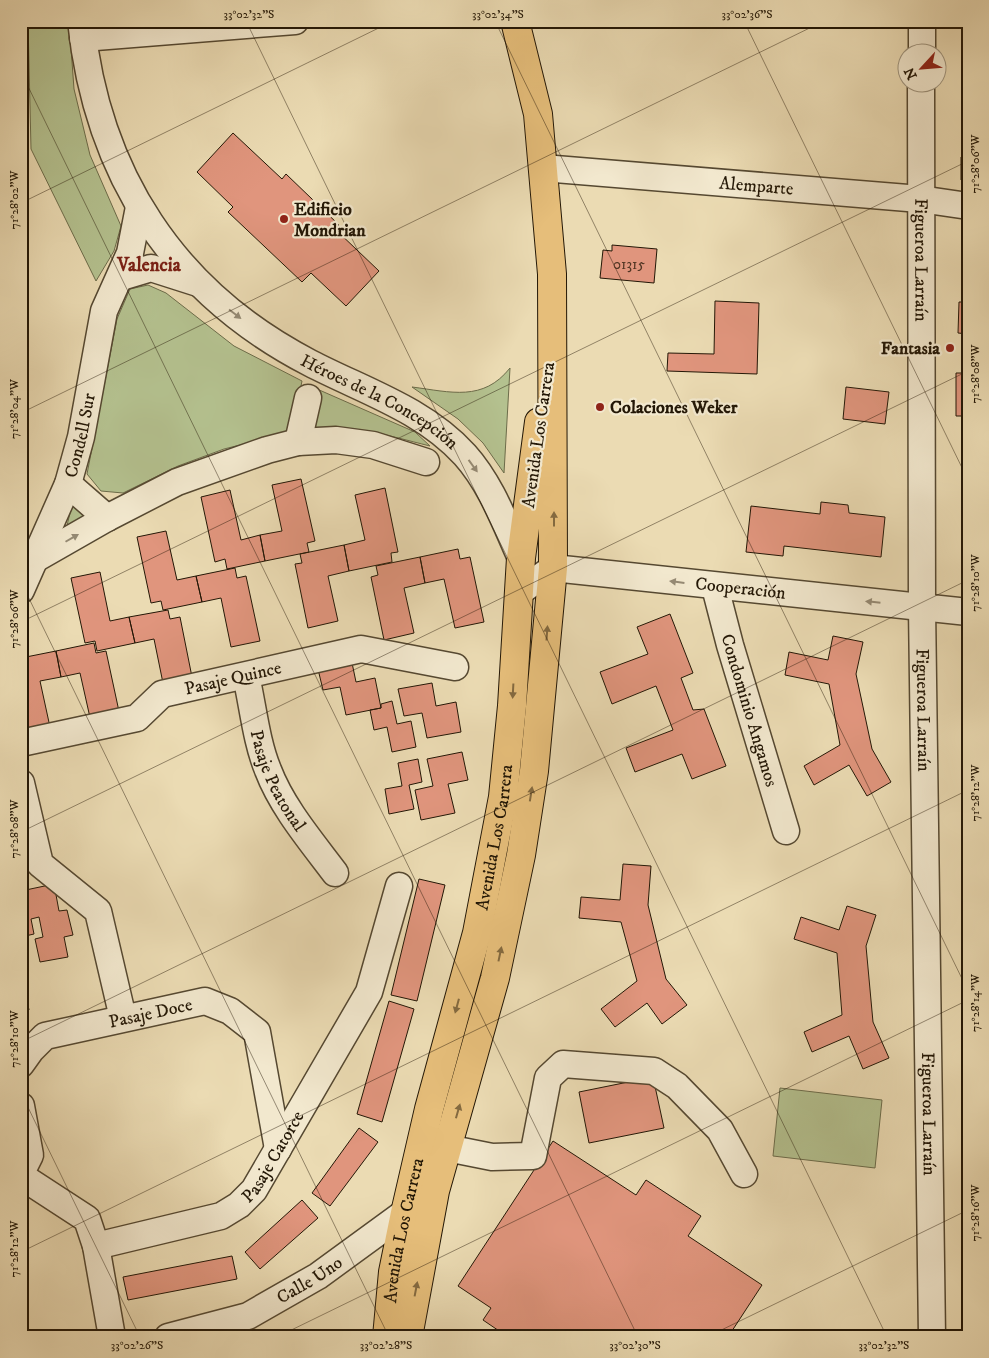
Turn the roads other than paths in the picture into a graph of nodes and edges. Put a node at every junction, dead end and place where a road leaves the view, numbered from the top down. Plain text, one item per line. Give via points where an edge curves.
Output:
1 (295, 21) edge
2 (516, 21) edge
3 (922, 21) edge
4 (82, 30) edge
5 (922, 42) edge
6 (921, 92) edge
7 (543, 168) junction
8 (920, 199) junction
9 (968, 206) edge
10 (139, 207) junction
11 (121, 276) junction
12 (198, 283) junction
13 (552, 329) junction
14 (308, 398) dead end
15 (298, 442) junction
16 (426, 462) dead end
17 (68, 484) junction
18 (107, 518) junction
19 (37, 558) junction
20 (521, 558) junction
21 (553, 568) junction
22 (715, 587) junction
23 (21, 590) edge
24 (521, 590) junction
25 (922, 607) junction
26 (968, 612) edge
27 (455, 667) dead end
28 (246, 676) junction
29 (21, 742) edge
30 (21, 783) edge
31 (786, 832) dead end
32 (335, 873) dead end
33 (399, 886) dead end
34 (123, 1018) junction
35 (21, 1064) edge
36 (21, 1106) edge
37 (447, 1148) junction
38 (278, 1149) junction
39 (21, 1174) edge
40 (744, 1174) dead end
41 (435, 1191) junction
42 (405, 1213) junction
43 (96, 1246) junction
44 (112, 1337) edge
45 (168, 1337) edge
46 (386, 1337) edge
47 (408, 1337) edge
48 (932, 1337) edge

1 - 4 street
2 - 7 main road, Avenida Los Carrera via 538,114
3 - 5 street
4 - 10 street via 104,131
6 - 8 street, Figueroa Larraín
7 - 8 street, Alemparte
7 - 13 main road, Avenida Los Carrera via 549,226
8 - 9 street, Alemparte
8 - 25 street, Figueroa Larraín
10 - 11 street, Condell Sur via 130,252
10 - 12 street via 157,236
11 - 12 street via 151,268
11 - 17 street, Condell Sur via 104,311 81,437
12 -> 20 street, Héroes de la Concepción via 232,313 281,348 431,424 465,456 486,485
13 - 20 main road, Avenida Los Carrera
21 -> 13 main road, Avenida Los Carrera
14 - 15 street, Héroes de la Concepción
15 - 16 street, Héroes de la Concepción via 336,440 373,445
15 - 18 street, Héroes de la Concepción via 177,482
17 - 18 street
17 - 19 street, Condell Sur
19 -> 18 street, Héroes de la Concepción
19 - 23 street, Condell Sur
20 - 24 main road, Avenida Los Carrera
22 -> 21 street, Cooperación
21 - 24 street
37 -> 21 main road, Avenida Los Carrera via 495,978 521,855 540,723
25 -> 22 street, Cooperación
22 - 31 street, Condominio Angamos
24 -> 42 main road, Avenida Los Carrera via 503,797 477,933 429,1109
25 - 26 street, Cooperación
25 - 48 street, Figueroa Larraín
27 - 28 street, Pasaje Quince via 361,650
28 - 29 street, Pasaje Quince via 162,694 137,718
28 - 32 street, Pasaje Peatonal via 267,768 276,788
30 - 34 street via 40,864 98,911
33 - 38 street, Pasaje Catorce via 369,992
34 - 35 street, Pasaje Doce via 45,1036
34 - 38 street, Pasaje Doce via 205,1001 230,1011 257,1032
36 - 39 street via 30,1155
37 - 40 street via 492,1157 533,1156 548,1078 563,1064 577,1064 654,1071 677,1086 720,1130
37 - 41 main road, Avenida Los Carrera
38 - 43 street, Pasaje Catorce via 254,1190 240,1205 221,1216
39 - 43 street via 87,1219
41 - 42 street, Calle Uno
47 -> 41 main road, Avenida Los Carrera
42 - 45 street, Calle Uno via 318,1276 248,1316
42 - 46 main road, Avenida Los Carrera via 393,1272
43 - 44 street

